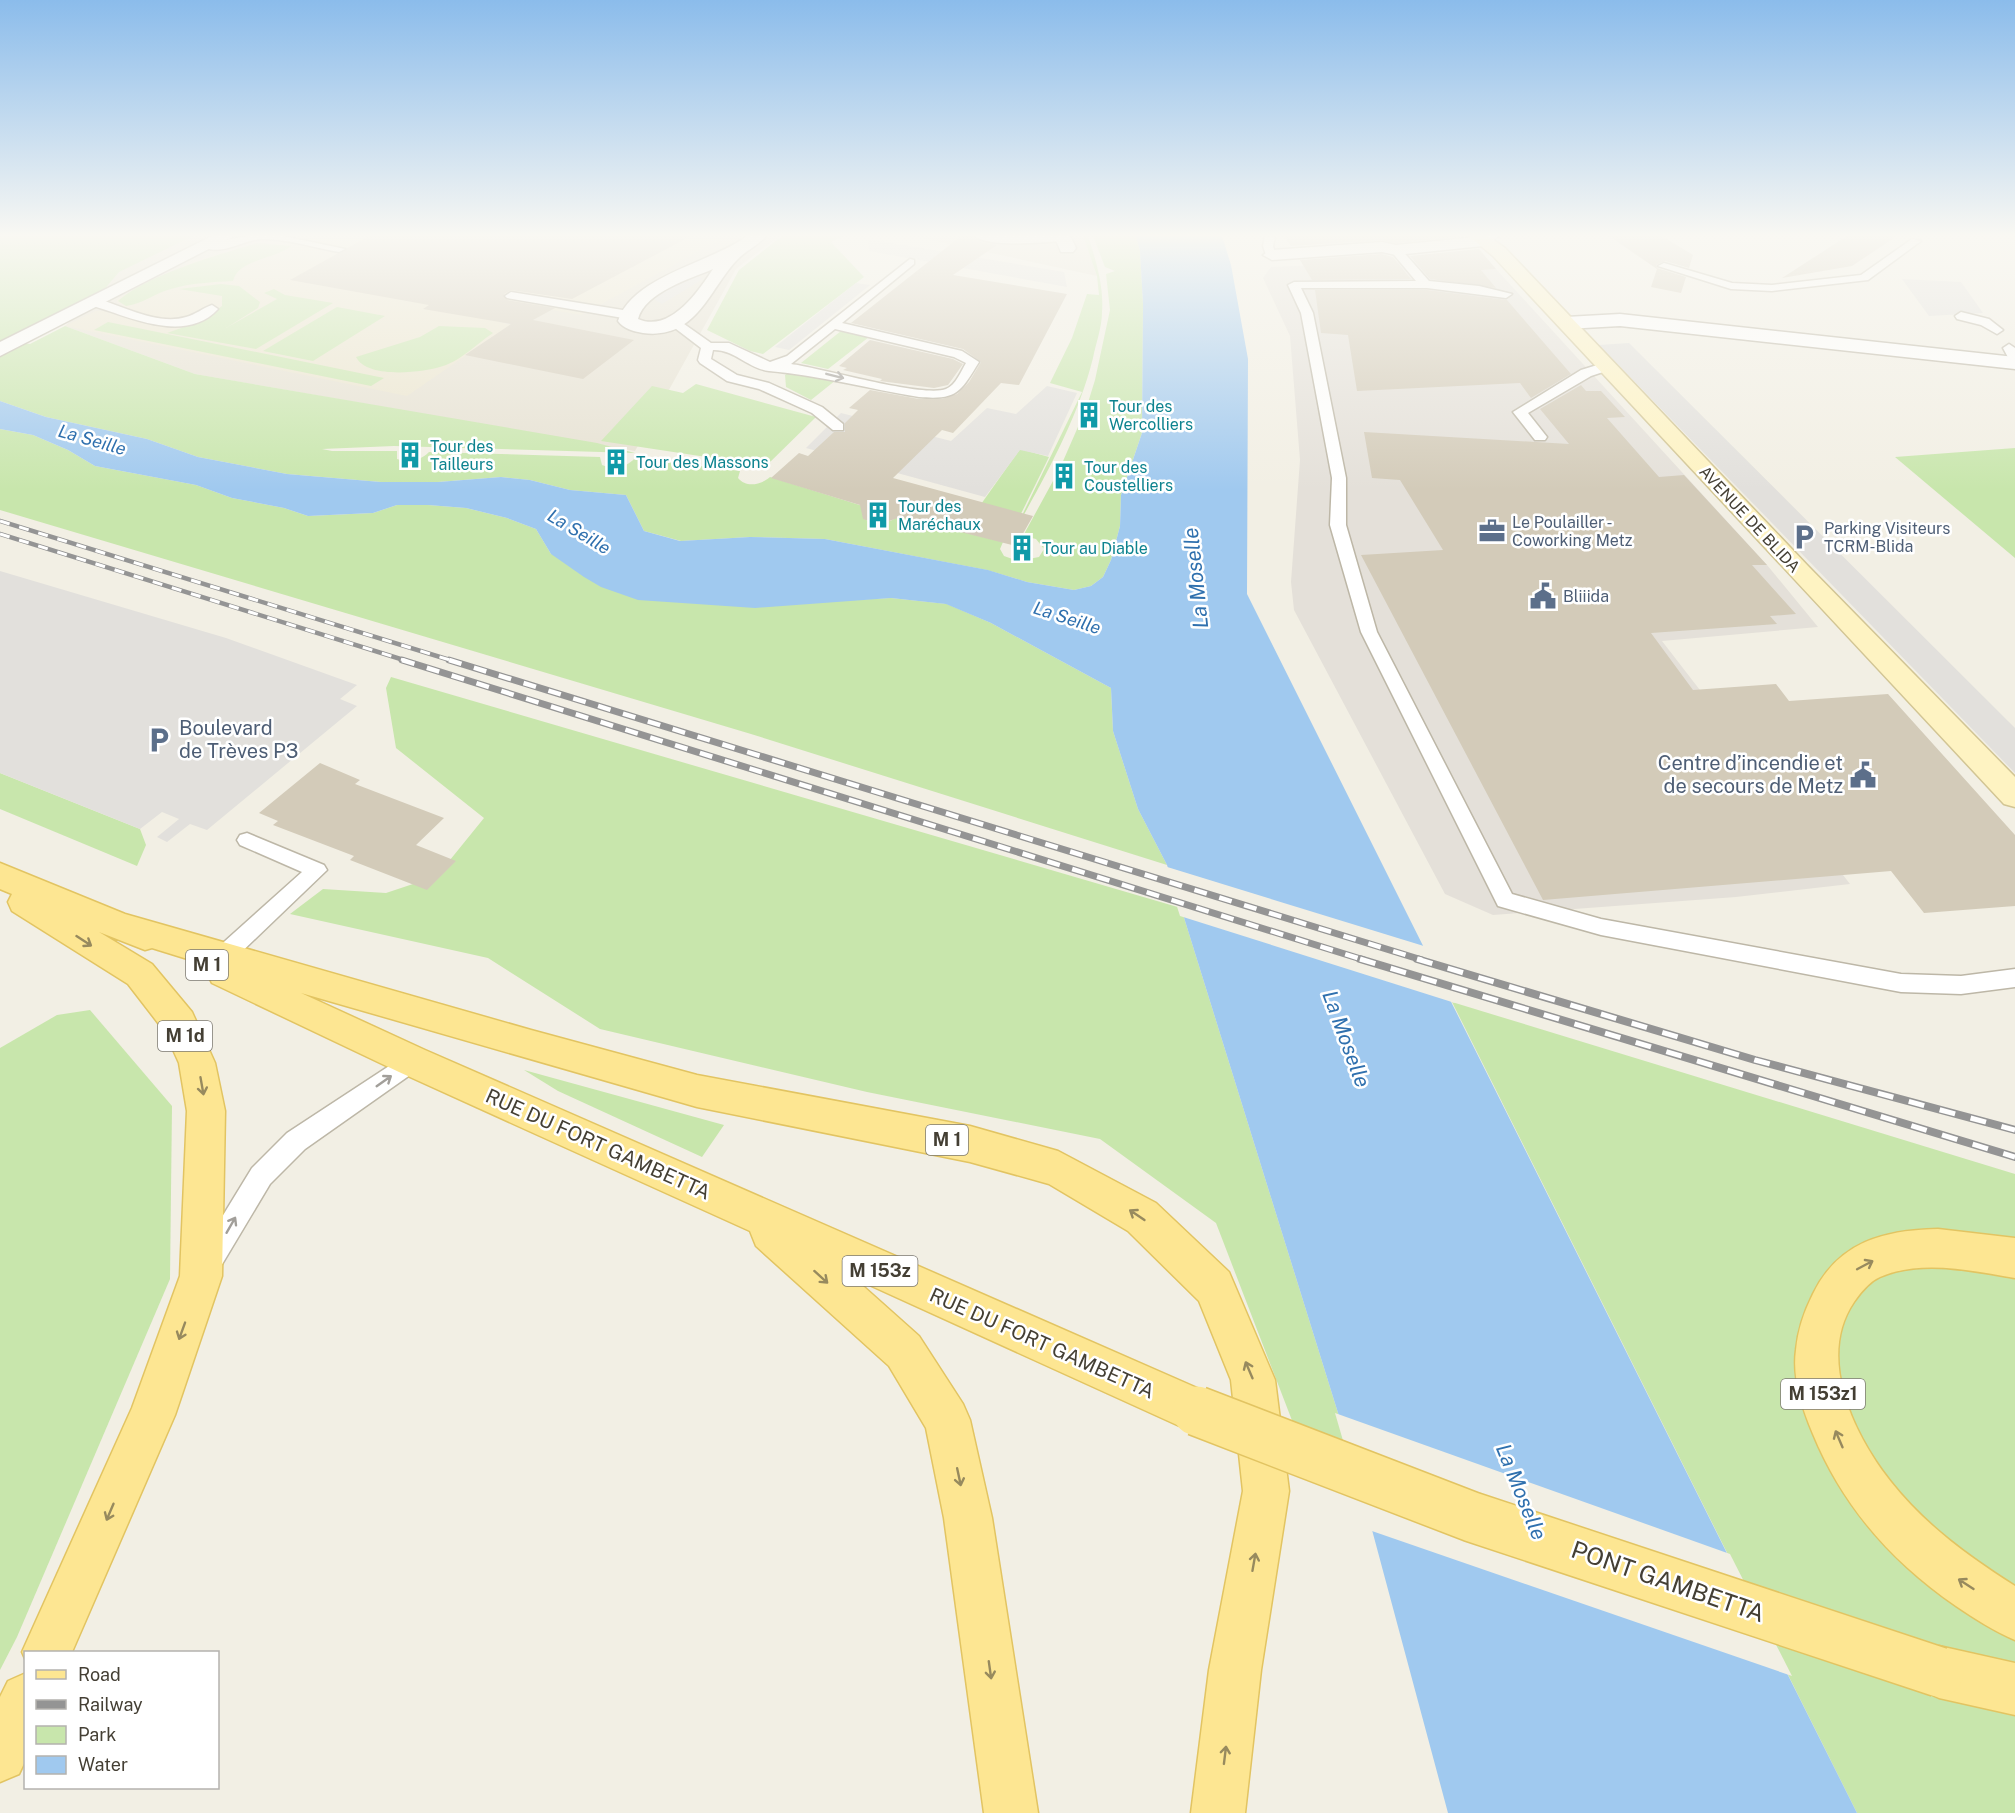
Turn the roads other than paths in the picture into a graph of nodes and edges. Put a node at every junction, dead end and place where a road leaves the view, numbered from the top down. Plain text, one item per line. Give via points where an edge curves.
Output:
1 (58, 321) edge
2 (166, 321) edge
3 (189, 321) edge
4 (630, 321) edge
5 (838, 321) edge
6 (1308, 321) edge
7 (1564, 321) edge
8 (1609, 321) edge
9 (1626, 321) edge
10 (1979, 321) edge
11 (673, 322) joint
12 (1566, 323) junction
13 (833, 325) junction
14 (1997, 330) dead end
15 (708, 346) junction
16 (0, 350) edge
17 (2013, 357) edge
18 (778, 366) junction
19 (1607, 366) junction
20 (838, 428) dead end
21 (1540, 437) dead end
22 (2015, 796) edge
23 (247, 840) dead end
24 (0, 875) edge
25 (0, 886) edge
26 (124, 927) junction
27 (223, 956) junction
28 (2015, 978) edge
29 (412, 1061) junction
30 (746, 1210) junction
31 (2015, 1258) edge
32 (201, 1275) junction
33 (1197, 1411) joint
34 (2015, 1615) edge
35 (48, 1651) edge
36 (2015, 1689) edge
37 (24, 1704) edge
38 (0, 1755) edge
39 (1011, 1813) edge
40 (1218, 1813) edge

1 - 16 street
2 - 3 lane
4 - 11 street via 640,327
5 - 13 lane
6 - 28 lane via 1339,478 1338,525 1369,632 1505,900 1601,927 1901,983 1961,985
7 - 12 main road, AVENUE DE BLIDA
8 - 12 street
9 - 17 street
10 - 14 lane
11 - 15 lane
12 - 19 main road, AVENUE DE BLIDA
13 - 18 lane
18 -> 13 lane via 796,366 873,385 942,395 954,391 973,362 958,354
15 - 18 lane via 726,346 770,367
15 - 20 lane via 704,360 715,368 817,410
19 - 21 lane via 1577,378 1520,412
19 - 22 main road, AVENUE DE BLIDA
23 - 27 lane via 317,870
24 - 26 main road, RUE DU FORT GAMBETTA / M 1
25 -> 32 main road, M 1d via 140,974 179,1023 197,1063 206,1111
26 - 27 main road, M 1
26 - 29 main road, RUE DU FORT GAMBETTA / M 1
40 -> 27 main road, M 1 via 1235,1670 1266,1491 1253,1380 1214,1287 1142,1217 1058,1169 970,1144 697,1091
29 - 30 main road, RUE DU FORT GAMBETTA / M 1
32 -> 29 lane, M 1d via 261,1176 296,1141
30 - 33 main road, RUE DU FORT GAMBETTA / M 153z
30 -> 39 main road, M 1 via 904,1351 947,1420 968,1518
34 -> 31 main road, M 153z1 via 1923,1552 1891,1520 1845,1452 1816,1371 1826,1307 1843,1281 1862,1265 1893,1253 1925,1249
32 -> 35 main road, M 1d via 152,1415
33 - 36 main road, PONT GAMBETTA / M 153z, bridge via 1439,1505 1939,1672
37 - 38 main road

